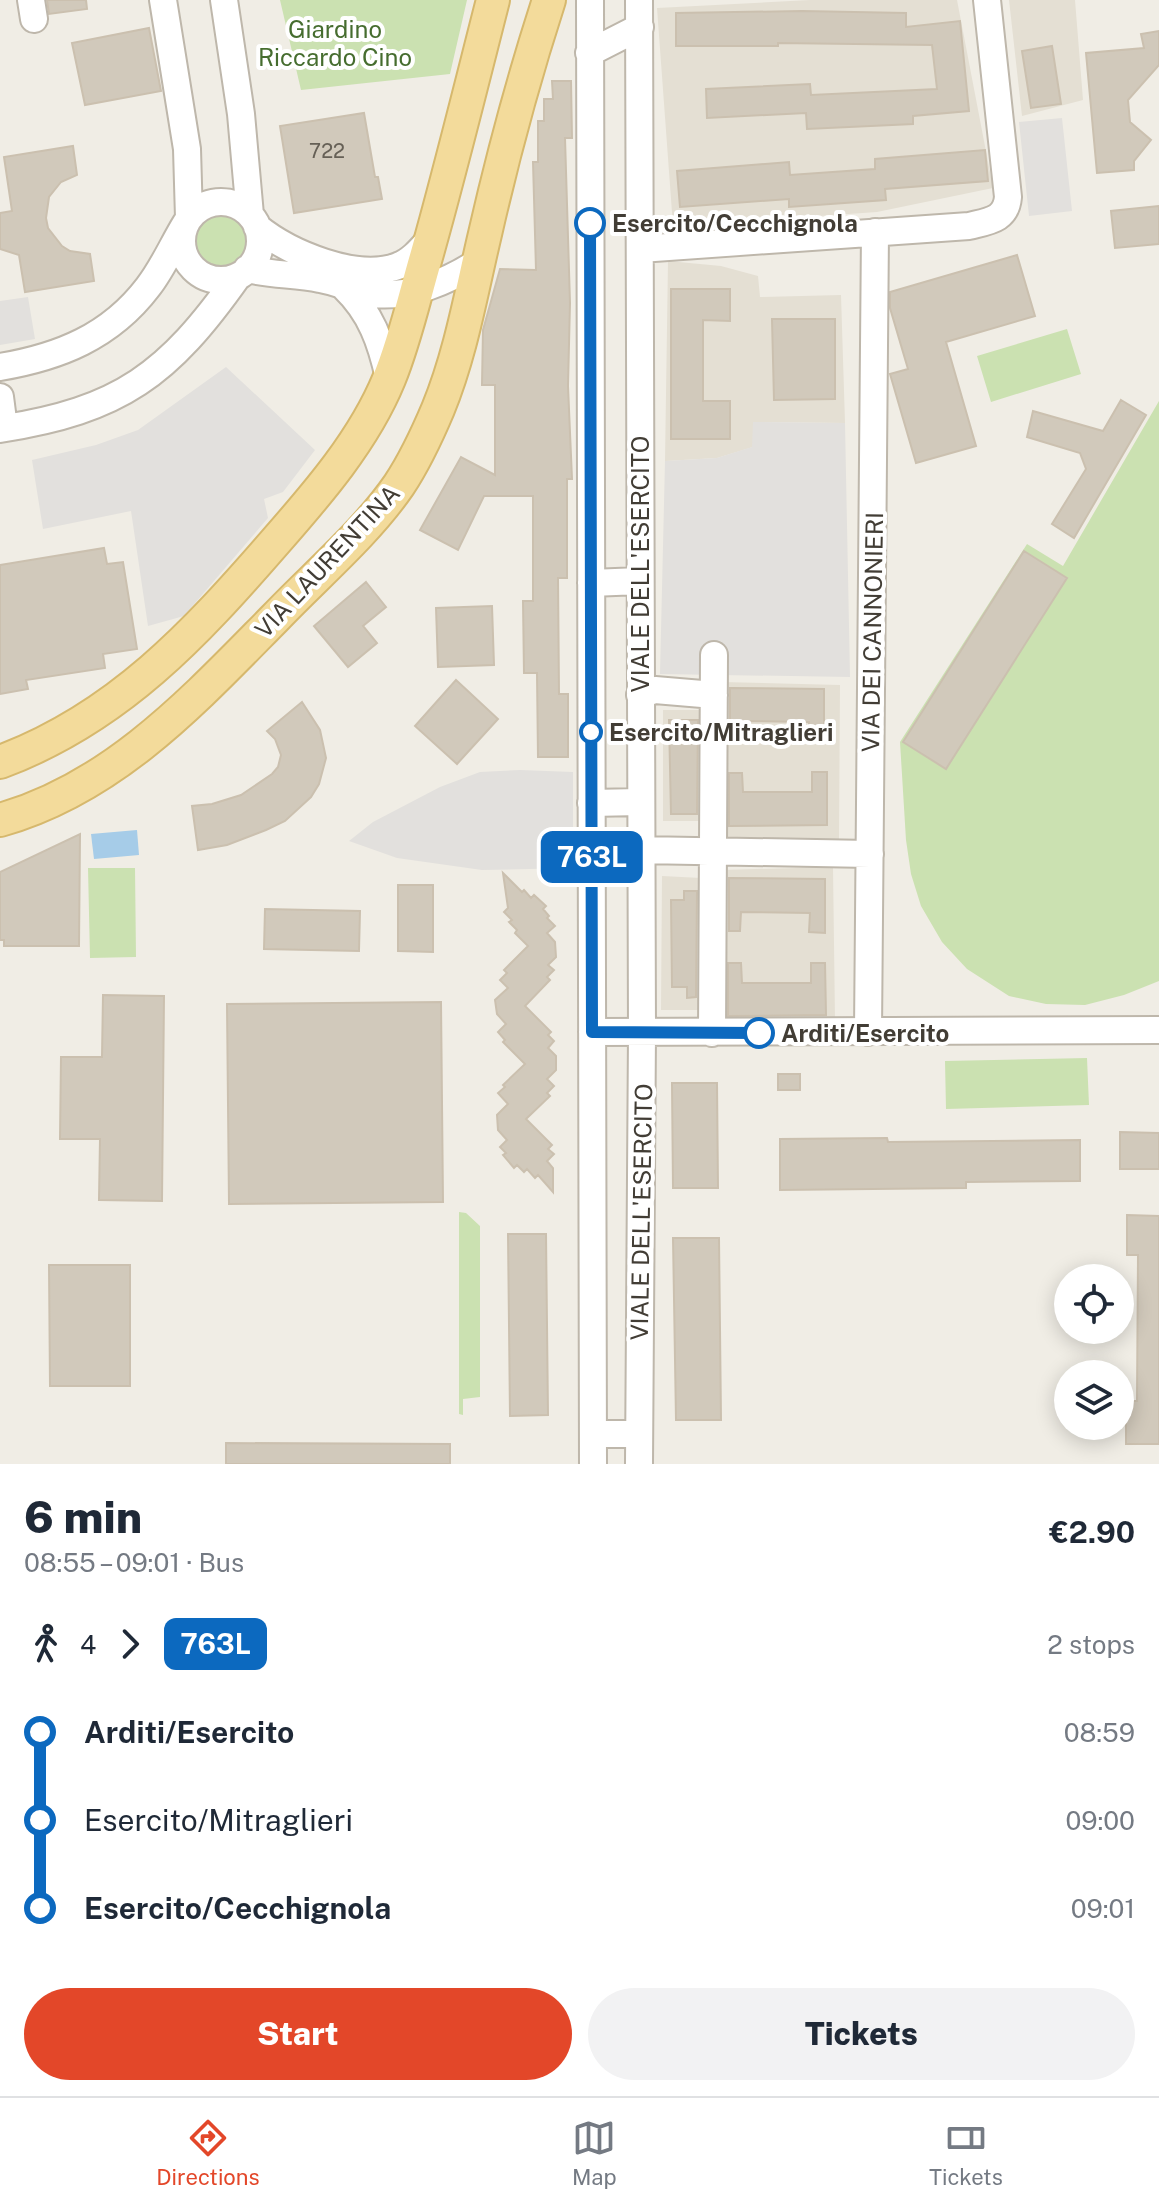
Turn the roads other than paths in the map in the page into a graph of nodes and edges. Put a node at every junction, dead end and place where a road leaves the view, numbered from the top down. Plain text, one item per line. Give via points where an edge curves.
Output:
1 (163, 0) edge
2 (224, 0) edge
3 (493, 0) edge
4 (549, 0) edge
5 (590, 0) edge
6 (639, 0) edge
7 (987, 0) edge
8 (640, 27) junction
9 (589, 53) junction
10 (188, 221) junction
11 (254, 221) junction
12 (875, 232) junction
13 (431, 238) junction
14 (640, 249) junction
15 (478, 262) junction
16 (242, 273) junction
17 (344, 287) junction
18 (417, 289) junction
19 (0, 367) edge
20 (389, 378) junction
21 (0, 397) edge
22 (2, 428) edge
23 (640, 581) junction
24 (591, 583) junction
25 (714, 655) dead end
26 (640, 695) junction
27 (714, 695) junction
28 (0, 762) edge
29 (640, 802) junction
30 (591, 803) junction
31 (0, 820) edge
32 (640, 850) junction
33 (712, 850) junction
34 (870, 854) junction
35 (1159, 1030) edge
36 (592, 1032) junction
37 (868, 1032) junction
38 (642, 1033) junction
39 (712, 1033) junction
40 (593, 1434) junction
41 (639, 1434) junction
42 (593, 1464) edge
43 (639, 1464) edge

1 - 10 street via 187,149
2 - 11 street
3 - 13 main road, VIA LAURENTINA
4 - 15 main road, VIA LAURENTINA
5 - 9 street, VIALE DELL'ESERCITO
6 - 8 street, VIALE DELL'ESERCITO
7 - 12 street via 1007,209 996,219 969,226
8 - 9 street
8 - 14 street, VIALE DELL'ESERCITO
9 - 24 street, VIALE DELL'ESERCITO
10 - 11 street via 203,206 228,202
10 - 16 street via 182,247 193,268 214,279
10 - 19 street via 148,287 108,327 70,349
11 - 13 street via 275,240 303,253 370,271 403,264
11 - 16 street via 259,249
12 - 14 street
12 - 34 street, VIA DEI CANNONIERI
13 - 18 main road, VIA LAURENTINA
14 - 23 street, VIALE DELL'ESERCITO
15 - 18 street
15 - 31 main road, VIA LAURENTINA via 439,406 410,467 386,501 221,673 129,755 81,786
16 - 17 street via 323,279
16 - 22 street via 180,349 135,386 73,413
17 - 18 street via 375,294
17 - 20 street via 377,330
18 - 20 main road, VIA LAURENTINA
20 - 28 main road, VIA LAURENTINA via 363,429 304,509 174,652 133,688 61,735
21 - 22 street
23 - 24 street
23 - 26 street, VIALE DELL'ESERCITO
24 - 30 street, VIALE DELL'ESERCITO
25 - 27 street
26 - 27 street via 655,690
26 - 29 street, VIALE DELL'ESERCITO
27 - 33 street
29 - 30 street
29 - 32 street, VIALE DELL'ESERCITO
30 - 36 street, VIALE DELL'ESERCITO
32 - 33 street
32 - 38 street, VIALE DELL'ESERCITO
33 - 34 street
33 - 39 street
34 - 37 street, VIA DEI CANNONIERI
35 - 37 street
36 - 38 street
36 - 40 street, VIALE DELL'ESERCITO
37 - 39 street
38 - 39 street
38 - 41 street, VIALE DELL'ESERCITO
40 - 41 street
40 - 42 street, VIALE DELL'ESERCITO
41 - 43 street, VIALE DELL'ESERCITO

